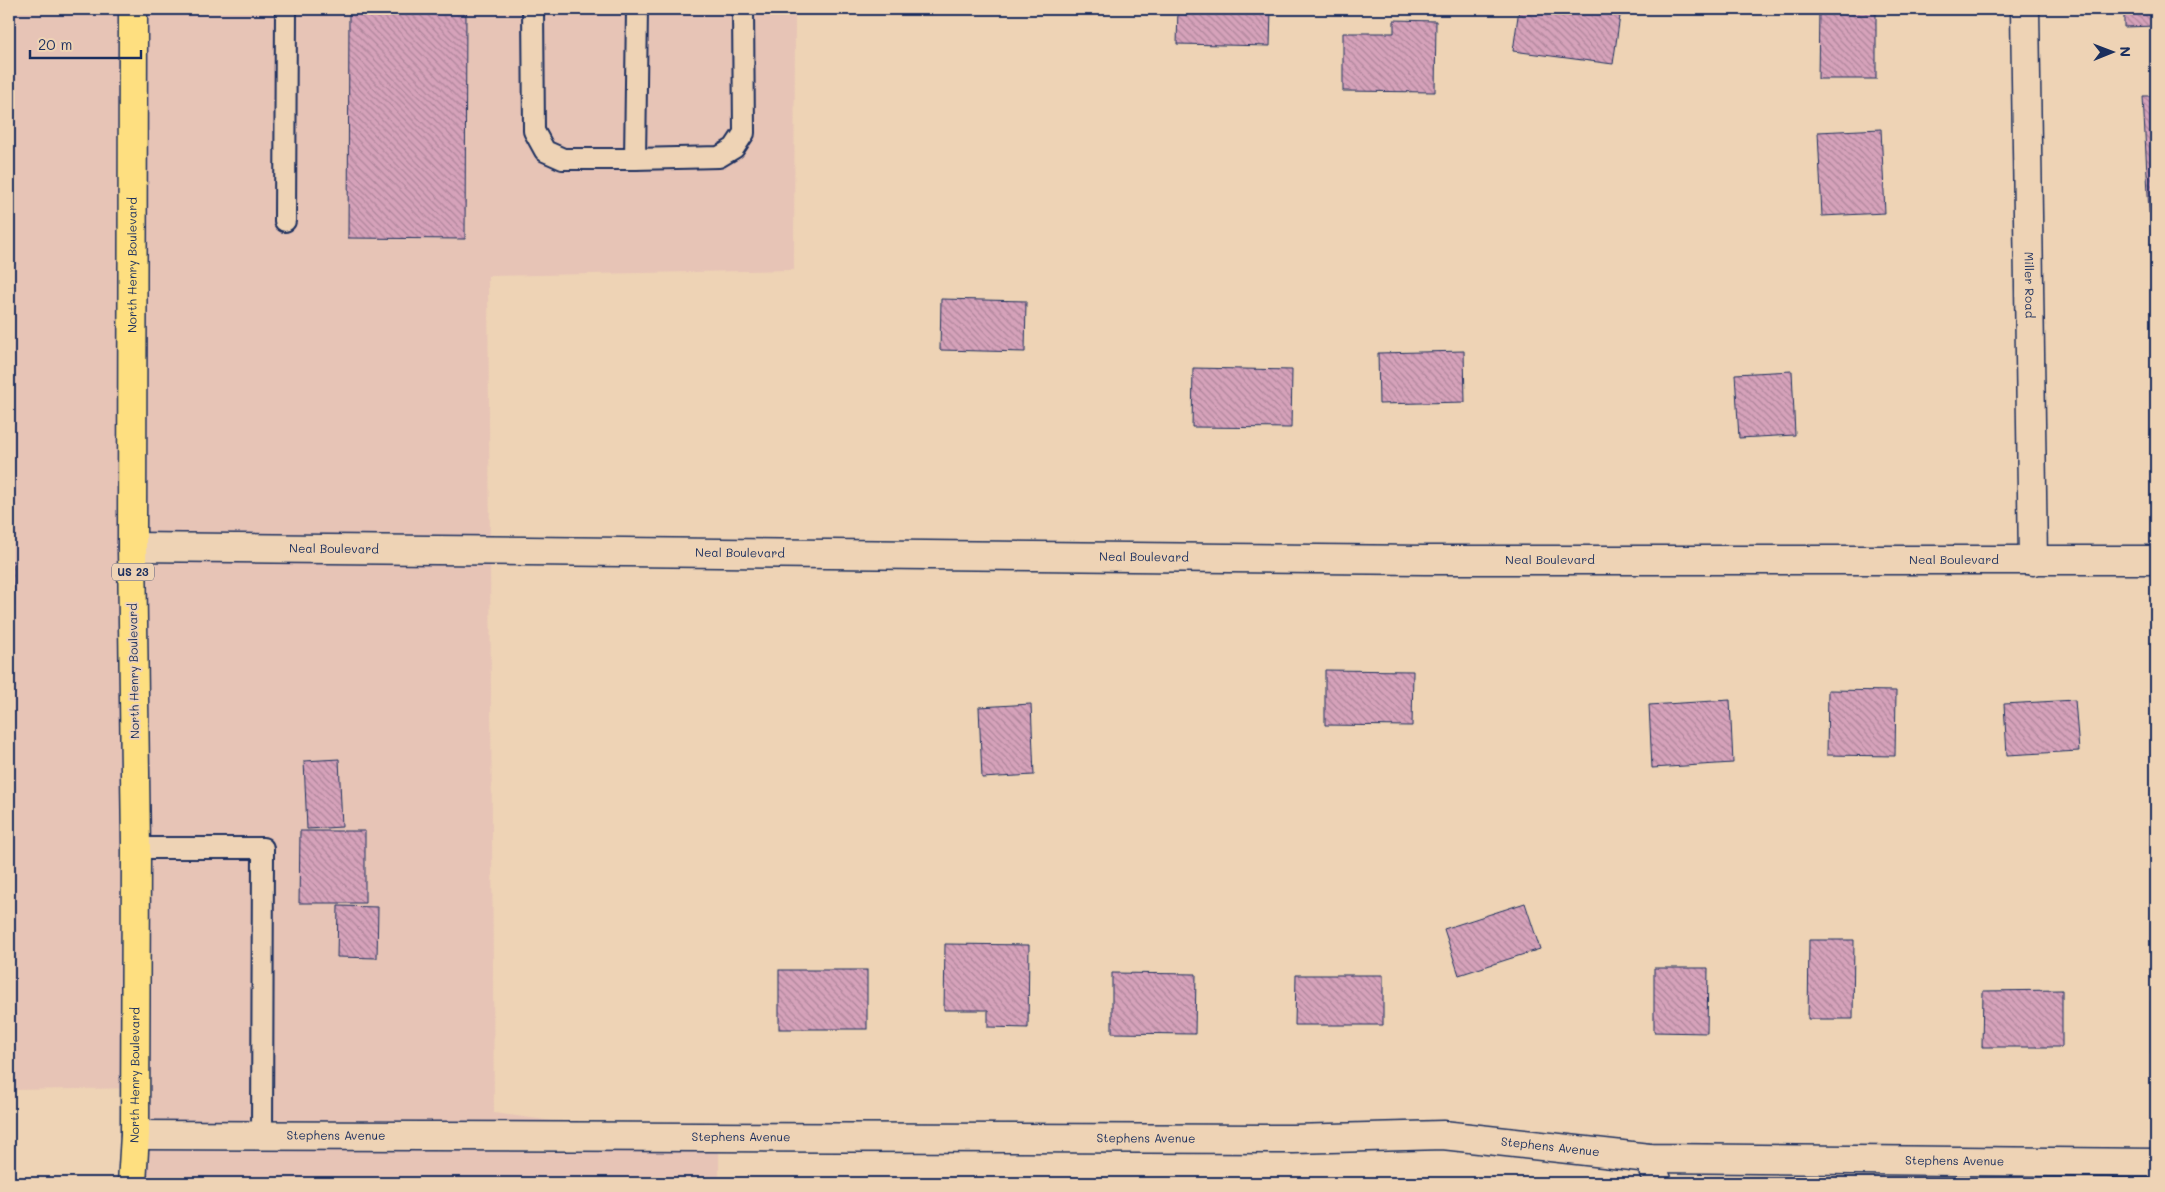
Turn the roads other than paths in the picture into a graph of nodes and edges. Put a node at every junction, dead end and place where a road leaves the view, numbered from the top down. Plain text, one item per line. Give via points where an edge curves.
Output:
1 (133, 9) edge
2 (286, 9) edge
3 (533, 9) edge
4 (637, 9) edge
5 (743, 9) edge
6 (2025, 9) edge
7 (635, 159) junction
8 (285, 221) dead end
9 (132, 548) junction
10 (2156, 560) edge
11 (2034, 561) junction
12 (136, 848) junction
13 (135, 1135) junction
14 (262, 1137) junction
15 (2156, 1163) edge
16 (1653, 1171) edge
17 (132, 1183) edge

1 - 9 highway, North Henry Boulevard / US 23
2 - 8 lane
3 - 7 lane via 534,131 545,150 563,160
4 - 7 lane
5 - 7 lane via 744,133 734,148 719,157
6 - 11 street, Miller Road
9 - 11 street, Neal Boulevard via 1414,560
9 - 12 highway, North Henry Boulevard / US 23
10 - 11 street, Neal Boulevard
12 - 13 highway, North Henry Boulevard / US 23
12 - 14 lane via 263,848
13 - 14 street, Stephens Avenue
13 - 17 highway, North Henry Boulevard / US 23
14 - 16 street, Stephens Avenue via 1294,1139 1443,1135
15 - 16 street, Stephens Avenue

